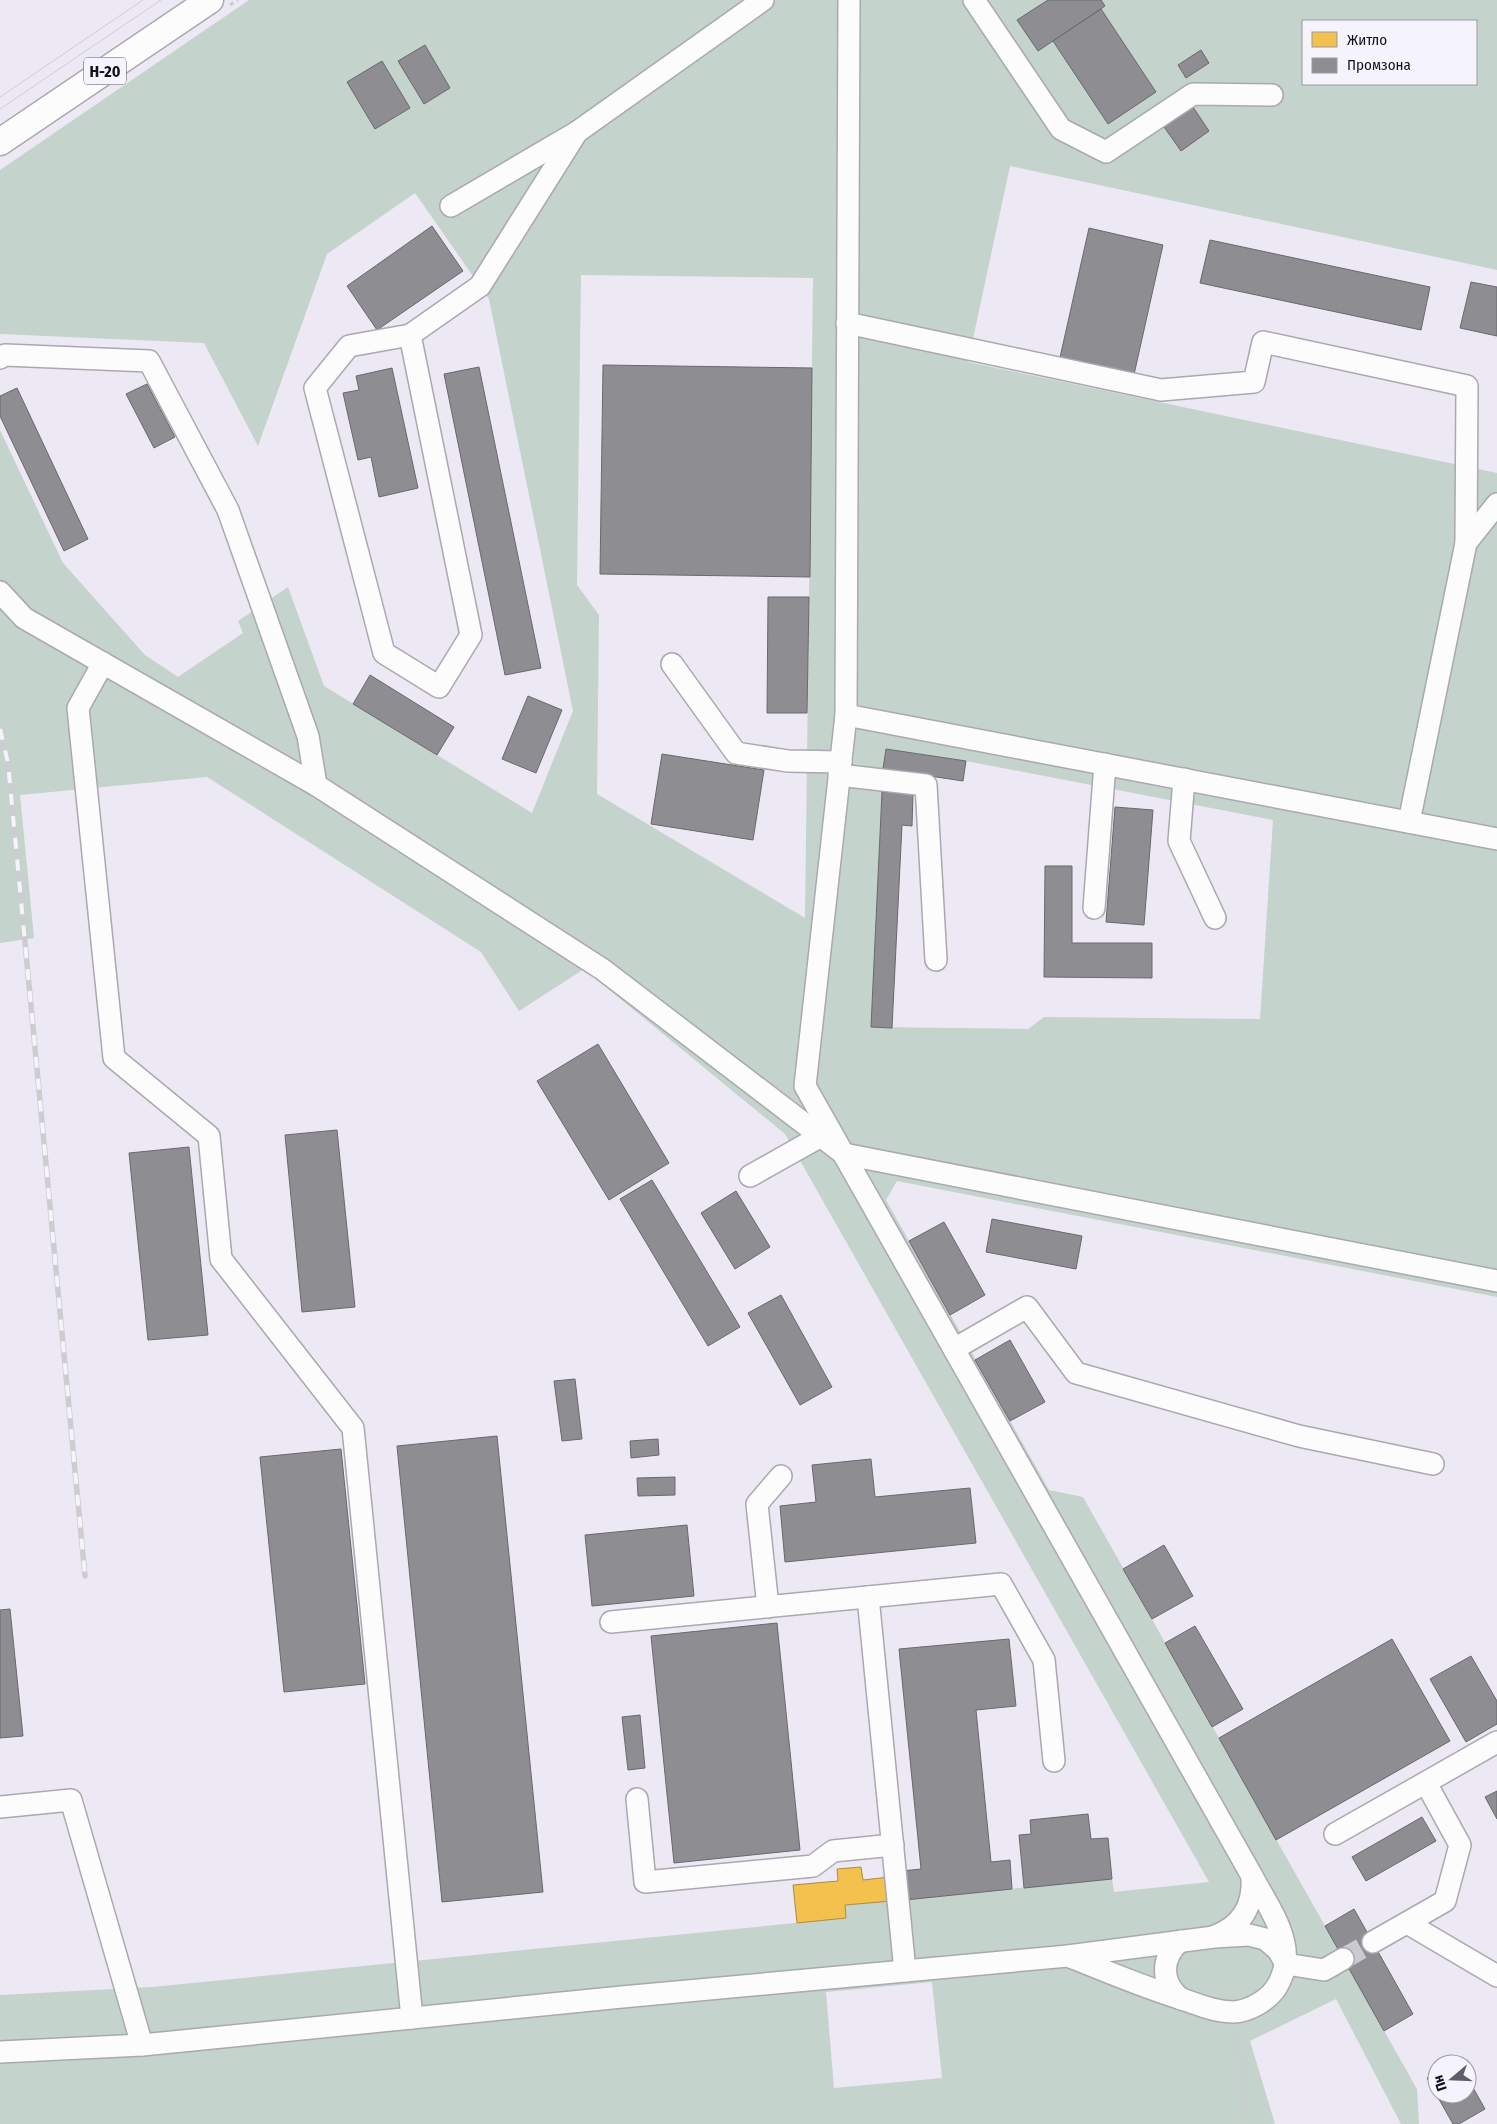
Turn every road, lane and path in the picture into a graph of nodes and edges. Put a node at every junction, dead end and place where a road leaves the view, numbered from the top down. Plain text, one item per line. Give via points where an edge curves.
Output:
1 (210, 0) edge
2 (763, 0) edge
3 (849, 0) edge
4 (977, 1) edge
5 (1272, 95) dead end
6 (577, 132) junction
7 (0, 142) edge
8 (450, 206) dead end
9 (848, 323) junction
10 (410, 335) junction
11 (0, 358) edge
12 (1497, 504) edge
13 (1466, 542) junction
14 (0, 592) edge
15 (103, 664) junction
16 (672, 664) dead end
17 (846, 715) junction
18 (1106, 764) junction
19 (840, 769) junction
20 (1184, 779) junction
21 (316, 785) junction
22 (1409, 822) junction
23 (1497, 839) edge
24 (1094, 908) dead end
25 (1216, 918) dead end
26 (936, 960) dead end
27 (805, 1086) junction
28 (776, 1102) junction
29 (825, 1133) junction
30 (844, 1154) junction
31 (750, 1176) dead end
32 (1497, 1281) edge
33 (954, 1349) junction
34 (1434, 1464) dead end
35 (781, 1476) dead end
36 (868, 1597) junction
37 (768, 1607) junction
38 (611, 1622) dead end
39 (1497, 1742) edge
40 (1054, 1761) dead end
41 (1426, 1783) junction
42 (637, 1799) dead end
43 (0, 1807) edge
44 (1335, 1834) dead end
45 (893, 1845) junction
46 (1252, 1876) junction
47 (1407, 1923) junction
48 (1214, 1937) junction
49 (1180, 1941) junction
50 (1373, 1942) tunnel mouth
51 (1068, 1956) junction
52 (1343, 1959) tunnel mouth
53 (1286, 1964) junction
54 (905, 1971) junction
55 (1497, 1976) edge
56 (1182, 1999) junction
57 (1235, 2012) junction
58 (412, 2018) junction
59 (142, 2045) junction
60 (0, 2052) edge
61 (1248, 2124) edge

1 - 7 main road, Н-20
2 - 6 street
3 - 9 street
4 - 5 street via 1061,129 1106,152 1193,94
6 - 8 street
6 - 10 street via 480,286
9 - 13 street via 1161,390 1254,382 1263,342 1467,386
9 - 17 street
10 - 10 street via 349,346 315,388 384,653 439,687 471,635
11 - 21 street via 6,355 149,361 228,510 308,736
12 - 13 street
13 - 22 street
14 - 15 street via 24,618
15 - 21 street
15 - 58 street via 78,708 114,1058 209,1136 221,1258 353,1428
16 - 19 street via 736,753
17 - 18 street
17 - 19 street
18 - 20 street
18 - 24 street
19 - 26 street via 926,785
19 - 27 street
20 - 22 street
20 - 25 street via 1179,841
21 - 28 street via 602,968
22 - 23 street
27 - 28 street
27 - 29 street
28 - 29 street
29 - 30 street
29 - 31 street
30 - 32 street
30 - 33 street
33 - 34 street via 1027,1307 1076,1374 1299,1436
33 - 46 street
35 - 37 street via 757,1504
36 - 37 street
36 - 40 street via 1001,1584 1044,1660
36 - 45 street
37 - 38 street
39 - 41 street
41 - 44 street
41 - 47 street via 1460,1845 1445,1901
42 - 45 street via 645,1882 813,1866 833,1851
43 - 59 street via 71,1800
45 - 54 street
46 - 48 street via 1253,1890 1245,1914 1237,1924
46 - 53 street via 1278,1925 1287,1951
47 - 50 street
47 - 55 street
48 - 49 street
48 - 53 street via 1249,1935 1265,1939 1278,1950
49 - 51 street
49 - 56 street via 1167,1956 1165,1976 1168,1985
51 - 54 street
51 - 56 street
52 - 53 street via 1324,1970
53 - 57 street via 1282,1979 1264,2000
54 - 58 street
56 - 57 street via 1213,2010
57 - 61 path
58 - 59 street
59 - 60 street

